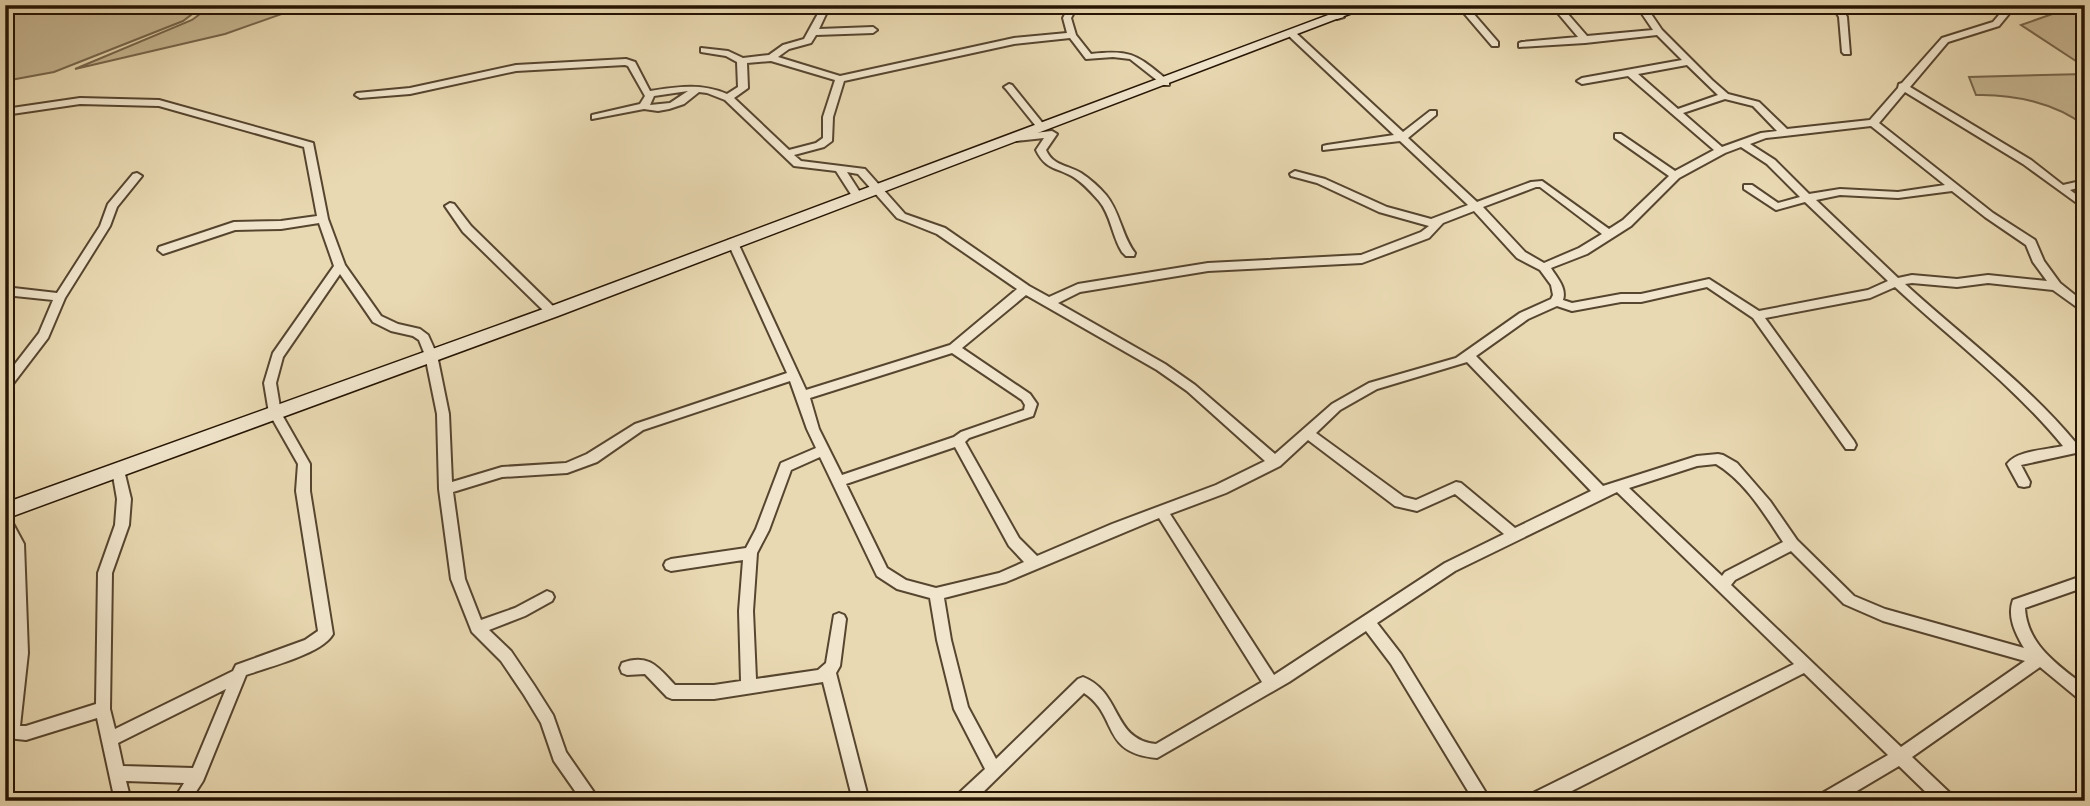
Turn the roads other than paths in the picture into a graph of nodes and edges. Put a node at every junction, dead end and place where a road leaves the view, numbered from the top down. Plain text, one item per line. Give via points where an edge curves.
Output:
1 (1074, 5) edge
2 (1327, 5) edge
3 (1367, 5) edge
4 (1461, 5) edge
5 (1555, 5) edge
6 (1640, 5) edge
7 (1836, 5) edge
8 (1904, 5) edge
9 (1912, 5) edge
10 (2007, 5) edge
11 (823, 12) dead end
12 (1340, 17) junction
13 (873, 30) dead end
14 (812, 32) junction
15 (1659, 32) junction
16 (1072, 35) junction
17 (1293, 35) junction
18 (1586, 40) junction
19 (1495, 44) dead end
20 (1522, 45) dead end
21 (704, 50) dead end
22 (1847, 52) dead end
23 (771, 58) junction
24 (742, 61) junction
25 (1689, 62) junction
26 (1630, 72) junction
27 (840, 79) junction
28 (1582, 80) dead end
29 (1166, 83) junction
30 (1902, 86) junction
31 (1009, 87) dead end
32 (697, 88) junction
33 (360, 94) dead end
34 (650, 95) junction
35 (1725, 96) junction
36 (728, 98) junction
37 (645, 106) junction
38 (5, 112) edge
39 (1433, 113) dead end
40 (1675, 113) junction
41 (595, 117) dead end
42 (1873, 123) junction
43 (1042, 128) junction
44 (1784, 132) junction
45 (1403, 136) junction
46 (1618, 136) dead end
47 (1016, 138) junction
48 (1742, 143) junction
49 (1326, 148) dead end
50 (1721, 151) junction
51 (786, 154) junction
52 (839, 168) junction
53 (1295, 174) dead end
54 (137, 176) dead end
55 (1675, 176) junction
56 (2085, 183) edge
57 (1748, 187) dead end
58 (1956, 187) junction
59 (2063, 188) junction
60 (878, 189) junction
61 (858, 197) junction
62 (1807, 198) junction
63 (450, 206) dead end
64 (1475, 206) junction
65 (2085, 206) edge
66 (323, 219) junction
67 (1438, 223) junction
68 (1609, 234) junction
69 (733, 243) junction
70 (163, 250) dead end
71 (1130, 253) dead end
72 (340, 266) junction
73 (1544, 267) junction
74 (1896, 282) junction
75 (2056, 286) junction
76 (1025, 289) junction
77 (5, 291) edge
78 (60, 297) junction
79 (1556, 302) junction
80 (1047, 303) junction
81 (2085, 309) edge
82 (552, 312) junction
83 (1757, 315) junction
84 (954, 348) junction
85 (431, 355) junction
86 (1469, 356) junction
87 (5, 368) edge
88 (19, 369) junction
89 (793, 376) junction
90 (5, 386) edge
91 (803, 396) junction
92 (275, 412) junction
93 (1307, 433) junction
94 (958, 441) junction
95 (1850, 445) dead end
96 (2080, 448) edge
97 (823, 450) junction
98 (1275, 461) junction
99 (118, 470) junction
100 (839, 481) junction
101 (2024, 482) dead end
102 (1618, 485) junction
103 (446, 489) junction
104 (1601, 492) junction
105 (5, 511) edge
106 (1162, 512) junction
107 (5, 522) edge
108 (1513, 534) junction
109 (1792, 544) junction
110 (750, 553) junction
111 (1034, 564) junction
112 (671, 565) dead end
113 (2085, 581) edge
114 (1722, 585) junction
115 (936, 594) junction
116 (547, 597) dead end
117 (839, 618) dead end
118 (1368, 623) junction
119 (477, 628) junction
120 (2039, 659) junction
121 (1804, 666) junction
122 (627, 668) dead end
123 (828, 672) junction
124 (237, 676) junction
125 (1272, 684) junction
126 (749, 687) junction
127 (2085, 695) edge
128 (103, 709) junction
129 (110, 738) junction
130 (1899, 757) junction
131 (994, 771) junction
132 (118, 773) junction
133 (198, 776) junction
134 (123, 801) edge
135 (181, 801) edge
136 (592, 801) edge
137 (861, 801) edge
138 (963, 801) edge
139 (1483, 801) edge
140 (1535, 801) edge
141 (1825, 801) edge
142 (1946, 801) edge

1 - 16 street via 1067,18
2 - 12 street
3 - 12 main road
4 - 19 street
5 - 18 street
6 - 15 street
7 - 22 street via 1843,17
8 - 9 street
10 - 30 street via 2009,9 1996,24 1945,40
11 - 14 street
12 - 17 main road
13 - 14 street
14 - 23 street via 808,41 786,47
15 - 18 street
15 - 25 street
16 - 27 street via 1014,41
16 - 29 street via 1089,57 1133,57
17 - 29 main road
17 - 45 street
18 - 20 street
21 - 24 street
23 - 24 street
23 - 27 street
24 - 36 street via 743,88
25 - 26 street
25 - 35 street
26 - 28 street
26 - 40 street
27 - 51 street via 828,117 828,139
29 - 43 main road
30 - 42 street
30 - 59 street
31 - 43 street
32 - 34 street
32 - 36 street
32 - 37 street via 684,102
33 - 34 street via 410,92 516,68 616,62 632,64 641,88
34 - 37 street
35 - 40 street
35 - 44 street via 1756,104
36 - 51 street
37 - 41 street
38 - 66 street via 80,101 159,103 309,145
39 - 45 street
40 - 50 street
42 - 44 street
42 - 58 street
43 - 47 main road
44 - 48 street
45 - 49 street
45 - 64 street
46 - 55 street
47 - 60 main road
47 - 71 street via 1052,134 1041,150 1044,159 1078,175 1104,200
48 - 50 street
48 - 62 street via 1771,162
50 - 55 street
51 - 52 street via 797,164
52 - 60 street via 861,171
52 - 61 street
53 - 67 street via 1383,210
54 - 78 street via 112,206 105,226
55 - 68 street via 1628,223
56 - 59 street
57 - 62 street via 1776,207
58 - 62 street via 1898,195 1840,192
58 - 75 street via 2031,243
59 - 65 street
60 - 61 main road
60 - 76 street via 901,216 941,231
61 - 69 main road
62 - 74 street
63 - 82 street via 467,229
64 - 67 street
64 - 68 street via 1535,184 1547,185
64 - 73 street via 1521,254
66 - 70 street via 234,226
66 - 72 street
67 - 80 street via 1426,235 1362,259 1219,265 1078,288
68 - 73 street
69 - 82 main road
69 - 89 street
72 - 85 street via 377,319 416,332 425,338
72 - 92 street via 277,355 270,383
73 - 79 street via 1556,284
74 - 75 street via 1988,279
74 - 83 street via 1870,294
74 - 96 street
75 - 81 street
76 - 80 street
76 - 84 street
77 - 78 street
78 - 88 street via 44,335
79 - 83 street via 1572,307 1709,283
79 - 86 street via 1524,316
80 - 98 street via 1181,381
82 - 85 main road
83 - 95 street
84 - 91 street
84 - 94 street via 1031,404 1029,413
85 - 92 main road
85 - 103 street via 443,414
86 - 93 street via 1373,386 1336,407
86 - 104 street
87 - 88 street
88 - 90 street
89 - 91 street
89 - 103 street via 639,427 592,458 567,468 502,472
91 - 97 street
92 - 99 main road
92 - 124 street via 304,464 303,491 326,634 310,645 248,665
93 - 98 street
93 - 108 street via 1400,502 1417,506 1457,487
94 - 100 street
94 - 111 street via 1014,542
96 - 101 street via 2013,464
97 - 100 street
97 - 110 street via 786,467
98 - 106 street via 1222,489
99 - 105 main road
99 - 128 street via 124,499 122,525 105,573
100 - 115 street via 882,572 902,585
102 - 104 street
102 - 109 street via 1718,459 1748,484
102 - 114 street
103 - 119 street via 458,579
104 - 108 street
106 - 111 street
106 - 125 street
107 - 128 street via 18,544 21,653 12,733 26,733
108 - 118 street via 1450,568
109 - 114 street via 1730,576
109 - 120 street via 1849,600 1883,615
110 - 112 street
110 - 126 street via 746,611
111 - 115 street via 1001,578
113 - 120 street via 2018,604 2016,619
114 - 121 street
115 - 131 street via 961,709
116 - 119 street
117 - 123 street via 833,666
118 - 125 street
118 - 139 street via 1396,659
119 - 136 street via 506,656 529,690 548,720 559,756
120 - 127 street
120 - 130 street
121 - 130 street
121 - 140 street
122 - 126 street via 648,667 672,692
123 - 126 street
123 - 137 street
124 - 129 street
124 - 133 street
125 - 131 street via 1157,751 1140,752 1127,743 1094,688 1083,684
128 - 129 street
129 - 132 street
130 - 141 street
130 - 142 street
131 - 138 street
132 - 133 street
132 - 134 street
133 - 135 street

